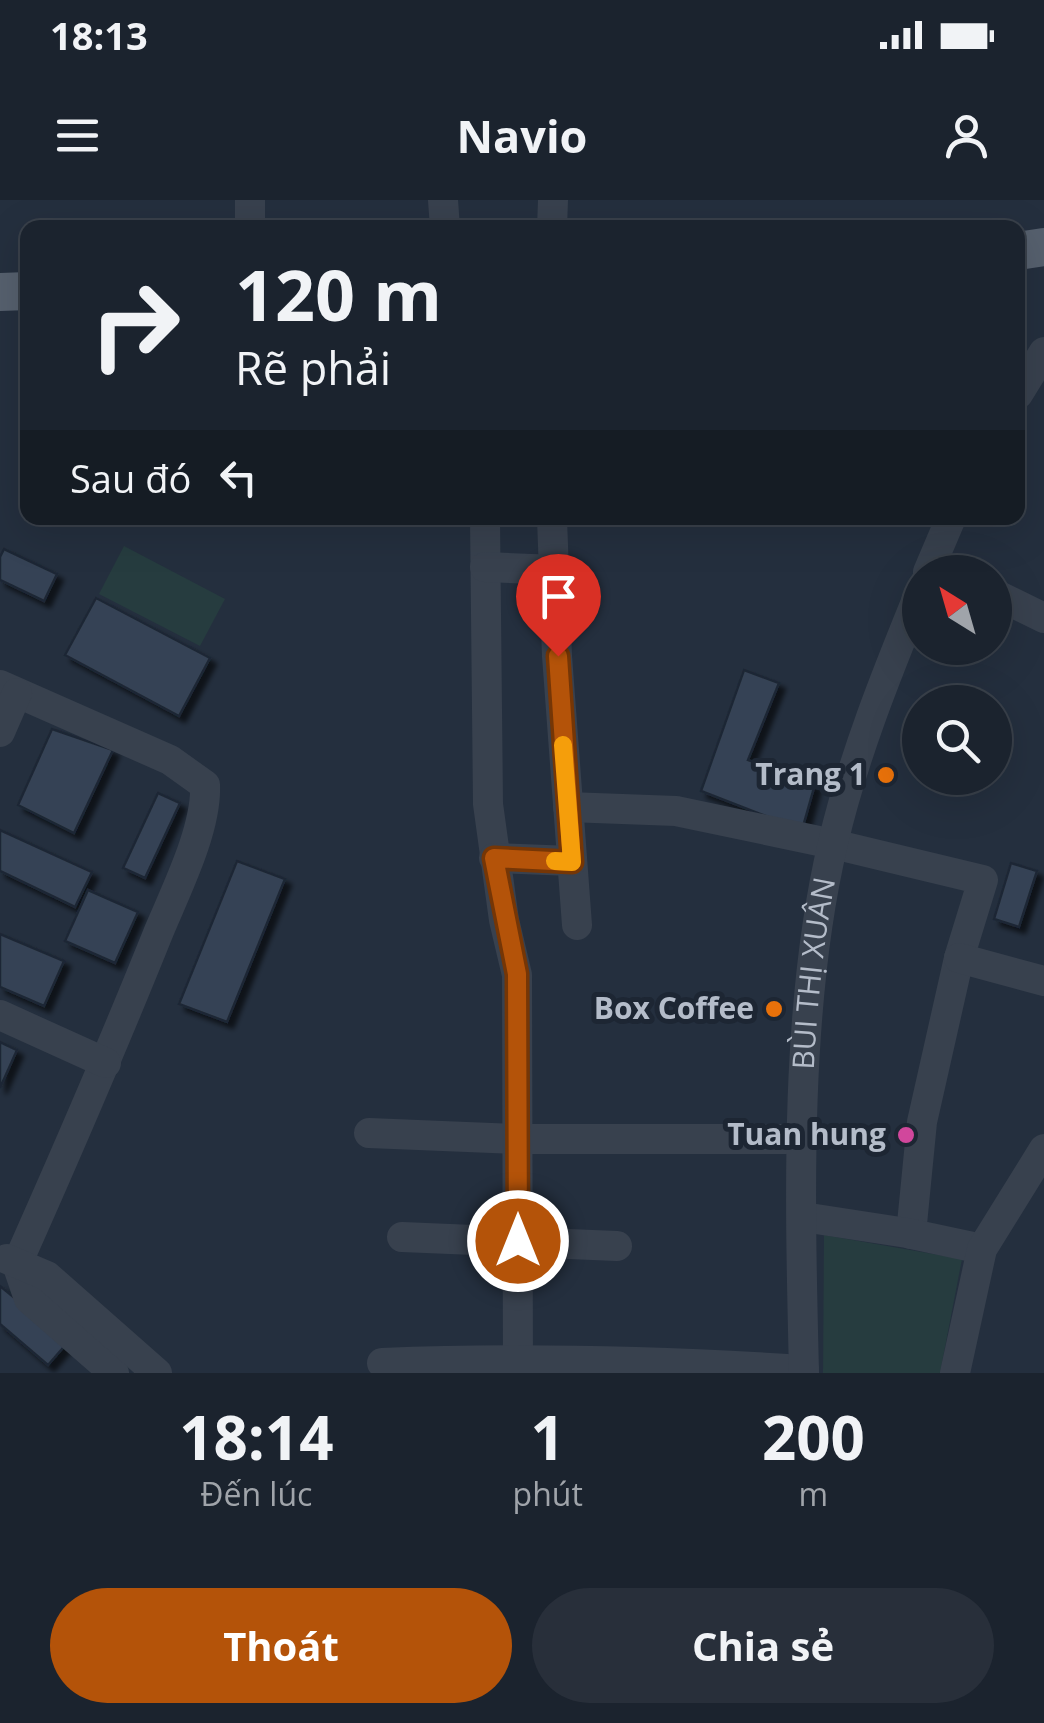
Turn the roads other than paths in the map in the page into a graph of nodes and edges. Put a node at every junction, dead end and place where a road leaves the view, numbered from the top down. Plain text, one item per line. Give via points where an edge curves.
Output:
1 (1044, 352) edge
2 (1025, 383) edge
3 (484, 525) edge
4 (552, 525) edge
5 (950, 525) edge
6 (939, 555) edge
7 (485, 566) junction
8 (555, 570) junction
9 (1012, 602) edge
10 (1044, 618) edge
11 (902, 649) edge
12 (9, 689) edge
13 (0, 732) edge
14 (568, 808) junction
15 (833, 844) junction
16 (494, 858) junction
17 (572, 862) junction
18 (578, 926) dead end
19 (959, 958) junction
20 (1044, 981) edge
21 (0, 1014) edge
22 (106, 1063) junction
23 (368, 1133) dead end
24 (804, 1138) junction
25 (516, 1139) junction
26 (1044, 1149) edge
27 (803, 1217) junction
28 (912, 1234) junction
29 (402, 1237) dead end
30 (518, 1241) junction
31 (617, 1246) dead end
32 (982, 1249) junction
33 (8, 1260) edge
34 (382, 1363) dead end
35 (518, 1365) edge
36 (804, 1372) edge
37 (114, 1373) edge
38 (157, 1373) edge
39 (955, 1373) edge

1 - 2 street
3 - 7 street
4 - 8 street
5 - 6 street, BÙI THỊ XUÂN
7 - 8 street
7 - 16 street
8 - 14 street
9 - 10 street
11 - 15 street, BÙI THỊ XUÂN
12 - 13 street
12 - 22 street via 170,760 205,785 206,802 182,875
14 - 15 street via 676,811
14 - 17 street
15 - 19 street via 983,880
15 - 24 street, BÙI THỊ XUÂN via 810,982
16 - 17 street
16 - 25 street via 517,974
17 - 18 street
19 - 20 street
19 - 28 street via 922,1122
21 - 22 street
22 - 33 street
23 - 25 street
24 - 25 street
24 - 27 street, BÙI THỊ XUÂN
25 - 30 street
26 - 32 street
27 - 28 street
27 - 36 street, BÙI THỊ XUÂN
28 - 32 street
29 - 30 street
30 - 31 street
30 - 35 street
32 - 39 street
33 - 37 street via 29,1299
33 - 38 street via 47,1276
34 - 35 street
35 - 36 street via 695,1363

